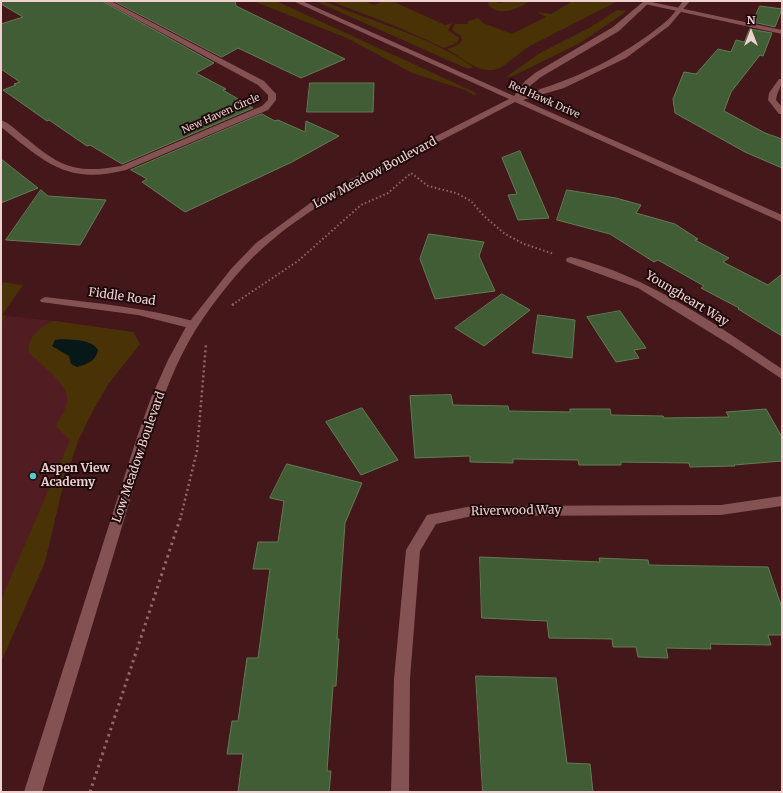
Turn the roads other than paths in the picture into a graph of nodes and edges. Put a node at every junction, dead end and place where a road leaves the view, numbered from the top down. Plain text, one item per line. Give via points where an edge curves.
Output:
1 (106, 1) edge
2 (296, 1) edge
3 (687, 1) edge
4 (648, 2) edge
5 (679, 10) junction
6 (782, 32) edge
7 (782, 81) edge
8 (516, 99) junction
9 (782, 112) edge
10 (1, 123) edge
11 (782, 219) edge
12 (571, 260) road end
13 (45, 300) dead end
14 (193, 325) junction
15 (782, 375) edge
16 (782, 501) edge
17 (33, 792) edge
18 (400, 792) edge

1 - 10 street, New Haven Circle via 261,83 272,94 272,100 265,108 123,168 88,174 68,171 52,163
2 - 8 street, Red Hawk Drive
3 - 5 street, Low Meadow Boulevard
4 - 5 street
4 - 8 street, Low Meadow Boulevard via 616,29 538,75
5 - 6 street
5 - 8 street, Low Meadow Boulevard via 667,25 623,56 561,86
7 - 9 street via 773,93 772,100
8 - 11 street, Red Hawk Drive
8 - 14 street, Low Meadow Boulevard via 316,203 260,245 235,271
12 - 15 street, Youngheart Way via 642,286 736,343
13 - 14 street, Fiddle Road via 97,305 163,316
14 - 17 street, Low Meadow Boulevard via 157,398 143,437
16 - 18 street, Riverwood Way via 721,510 472,511 432,520 413,550 402,679

